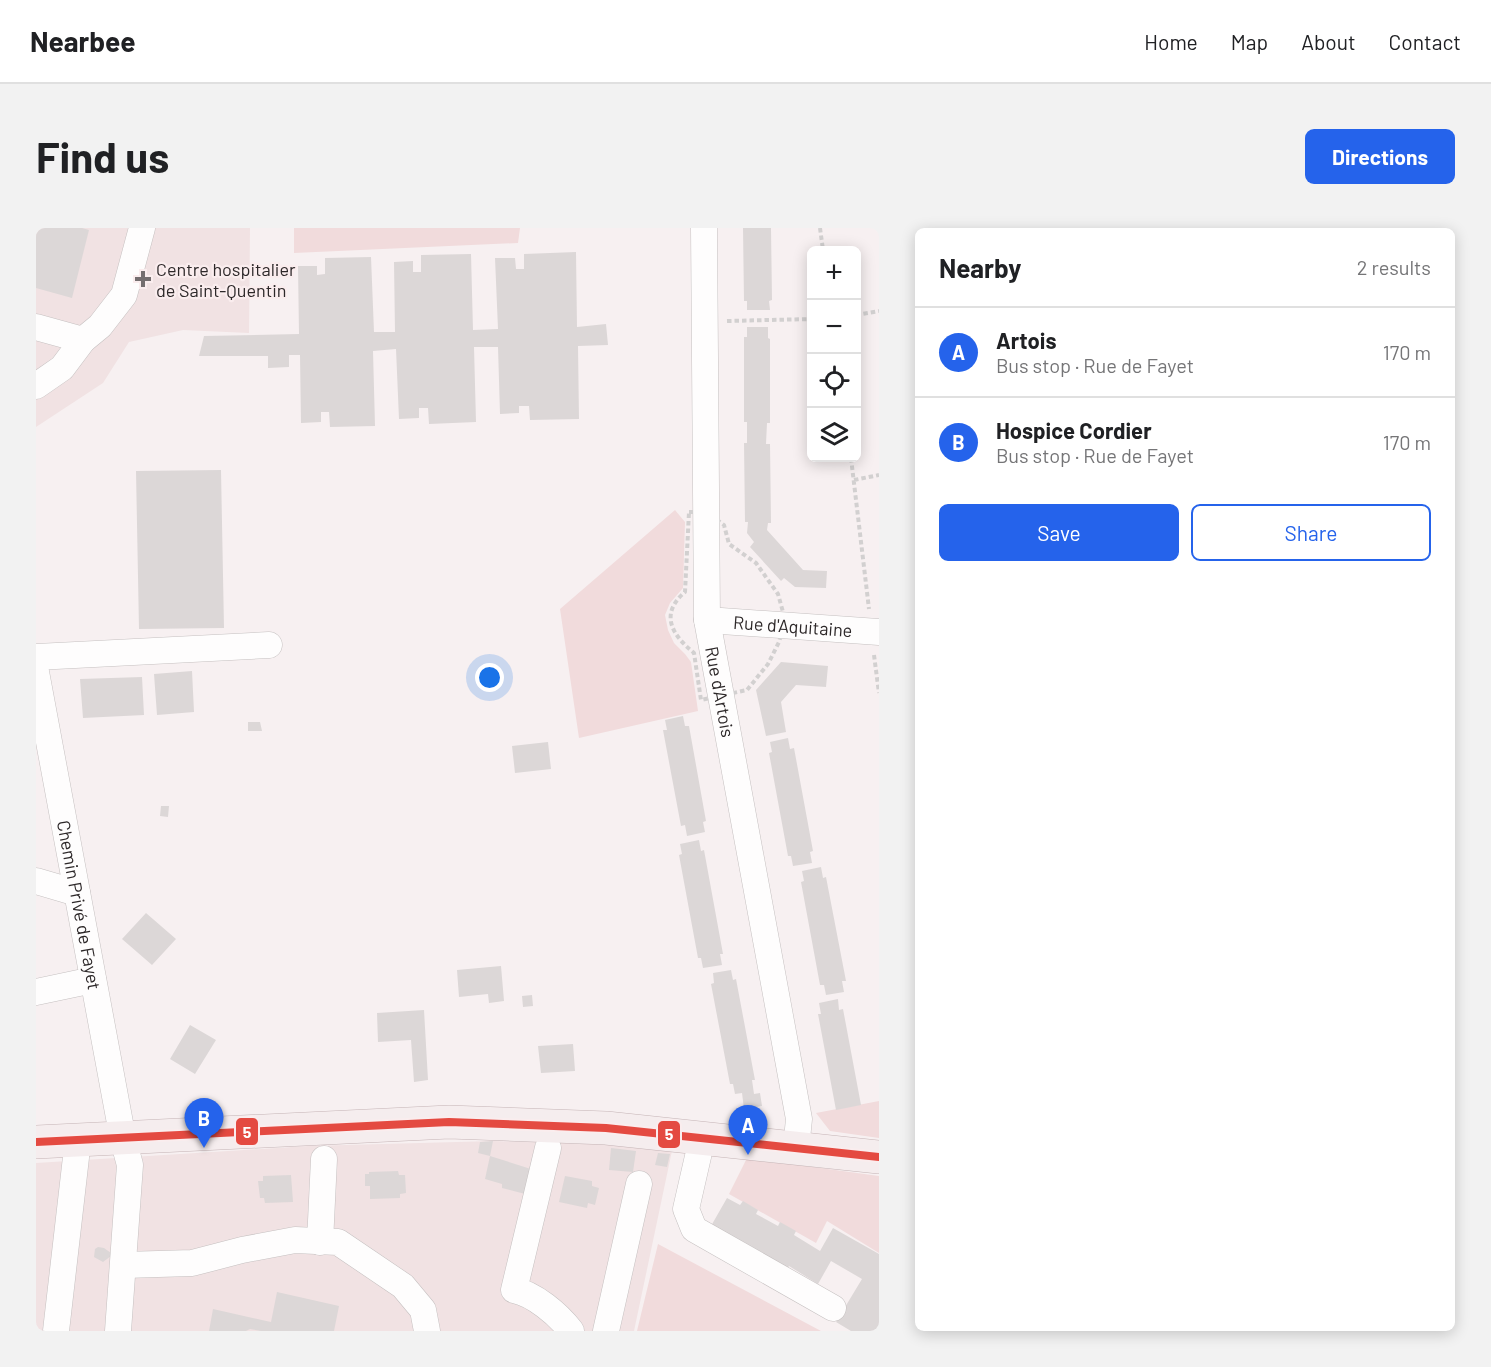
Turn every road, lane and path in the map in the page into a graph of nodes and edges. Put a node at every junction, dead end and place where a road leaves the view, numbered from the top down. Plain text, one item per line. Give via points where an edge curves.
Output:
1 (142, 228) edge
2 (704, 228) edge
3 (820, 228) edge
4 (822, 246) edge
5 (879, 311) edge
6 (861, 314) edge
7 (807, 320) edge
8 (706, 322) junction
9 (36, 327) edge
10 (83, 340) junction
11 (36, 386) edge
12 (852, 462) edge
13 (879, 475) edge
14 (854, 480) junction
15 (707, 620) junction
16 (875, 632) edge
17 (269, 645) dead end
18 (36, 657) edge
19 (36, 672) edge
20 (879, 693) edge
21 (36, 881) edge
22 (77, 893) junction
23 (93, 980) junction
24 (36, 992) edge
25 (702, 1138) junction
26 (123, 1139) junction
27 (78, 1140) junction
28 (36, 1142) edge
29 (548, 1148) dead end
30 (796, 1149) junction
31 (879, 1158) edge
32 (324, 1159) dead end
33 (639, 1184) dead end
34 (320, 1242) junction
35 (124, 1265) junction
36 (833, 1308) dead end
37 (56, 1331) edge
38 (118, 1331) edge
39 (427, 1331) edge
40 (571, 1331) edge
41 (606, 1331) edge

1 - 10 street via 124,295 100,326
2 - 8 street, Rue d'Artois
3 - 4 path
5 - 6 path
7 - 8 path
8 - 15 street, Rue d'Artois
9 - 10 street
10 - 11 street via 62,369
12 - 14 path
13 - 14 path
14 - 16 path
15 - 16 street, Rue d'Aquitaine
15 - 30 street, Rue d'Artois via 799,1119
16 - 20 path
17 - 18 street
19 - 22 street, Chemin Privé de Fayet
21 - 22 street
22 - 23 street, Chemin Privé de Fayet
23 - 24 street
23 - 26 street, Chemin Privé de Fayet
25 - 26 main road via 606,1128 449,1122
25 - 30 main road
25 - 36 street via 686,1209 694,1229
26 - 27 main road
26 - 35 street, Chemin Privé de Fayet via 130,1165
27 - 28 main road
27 - 37 street
29 - 40 street via 514,1290 524,1292 545,1307
30 - 31 main road
32 - 34 street
33 - 41 street
34 - 35 street via 295,1240 192,1263
34 - 39 street via 338,1242 403,1286 423,1310
35 - 38 street, Chemin Privé de Fayet

